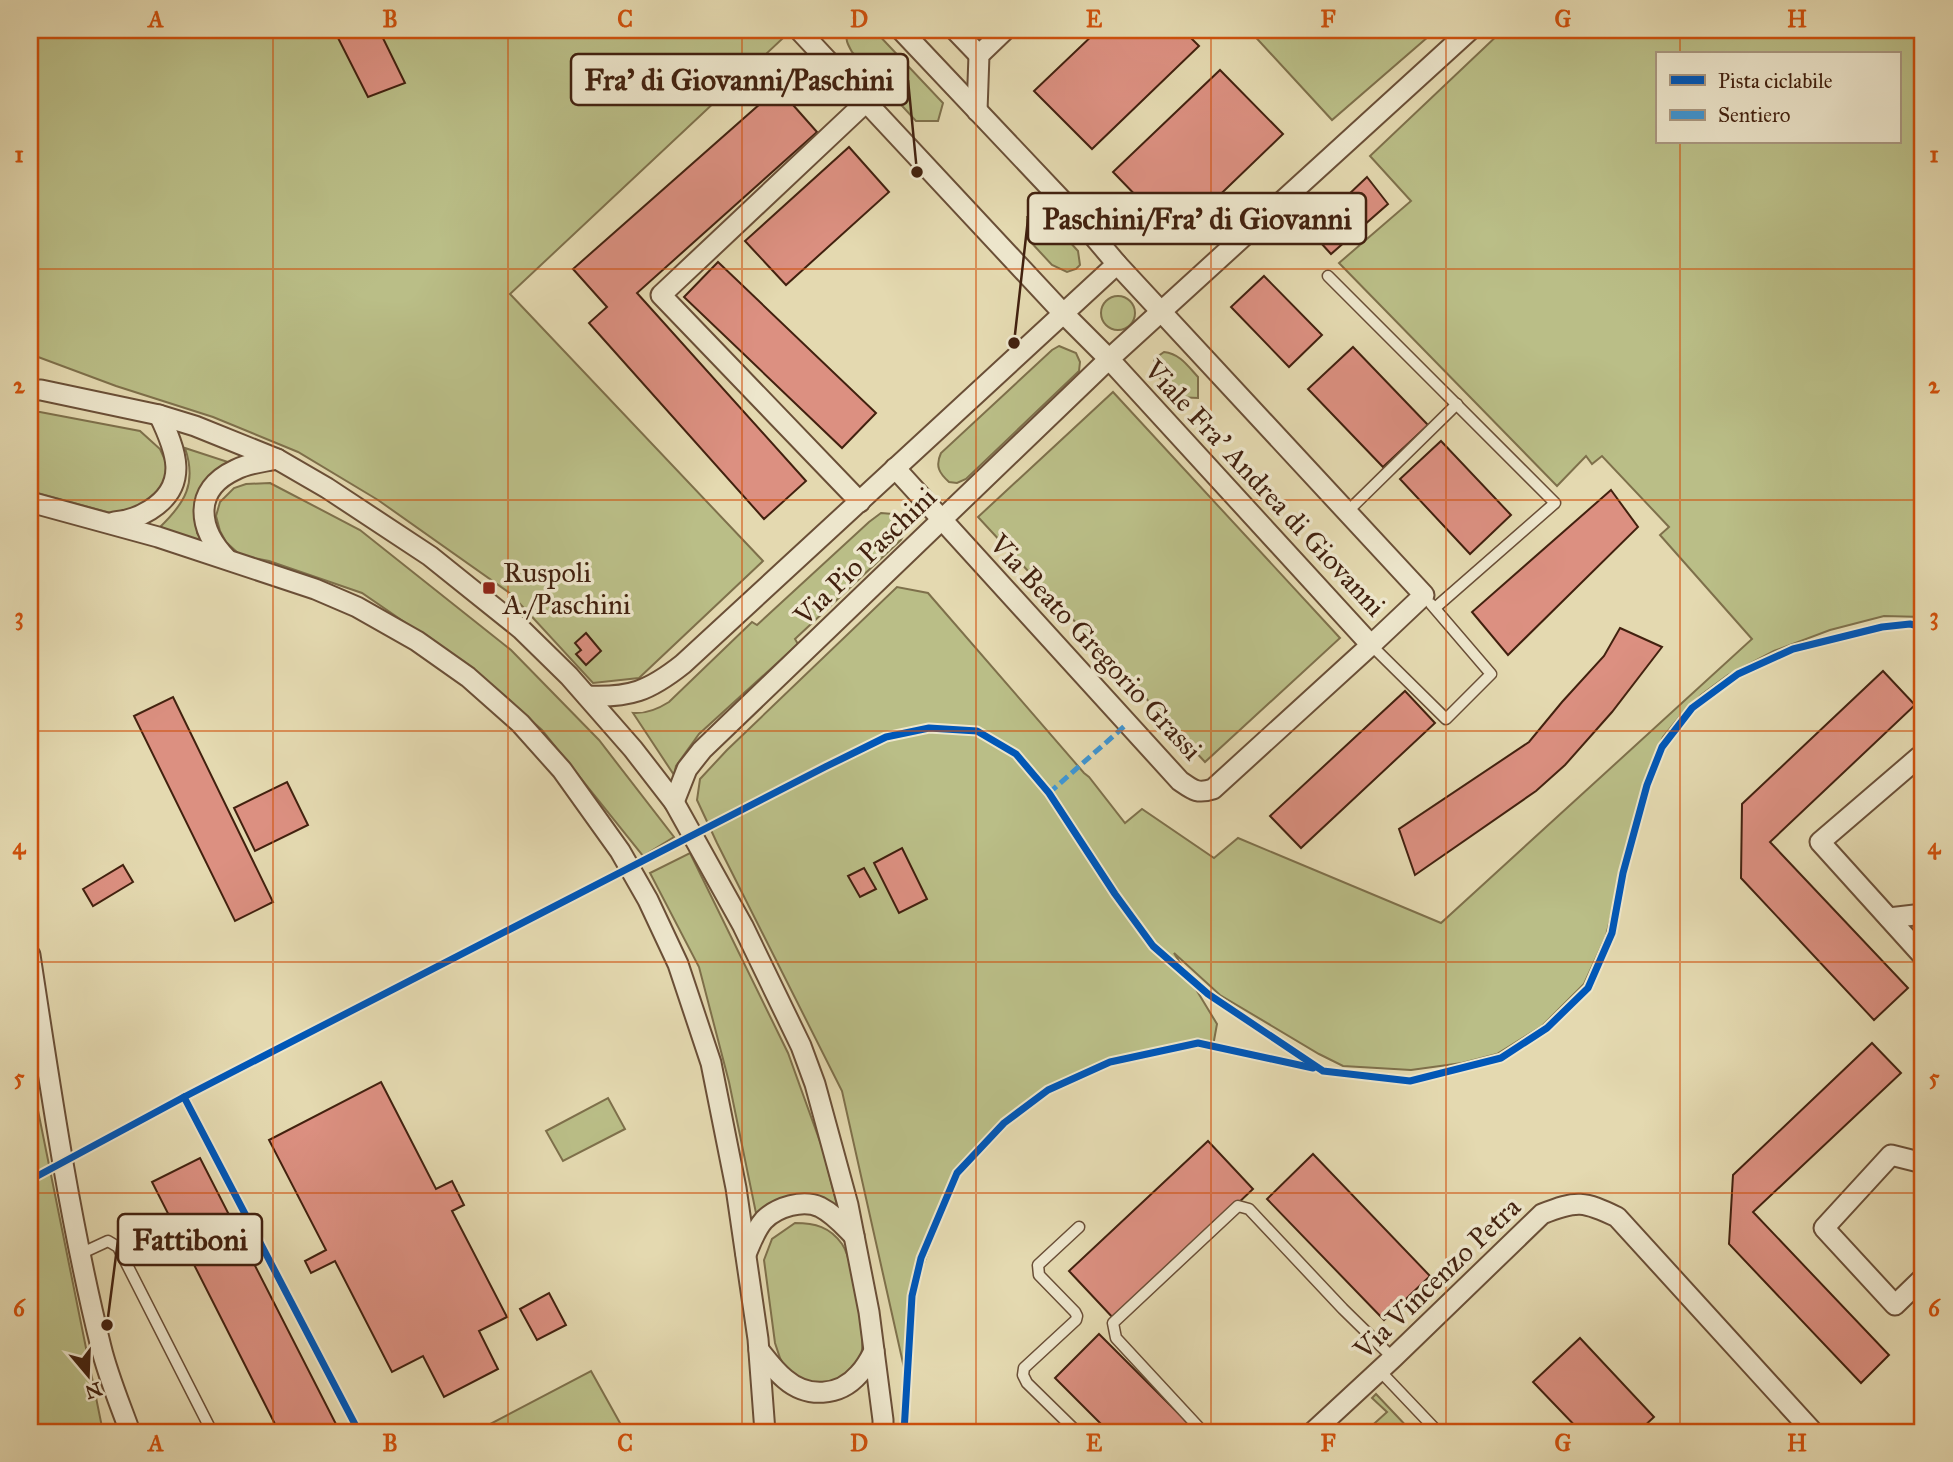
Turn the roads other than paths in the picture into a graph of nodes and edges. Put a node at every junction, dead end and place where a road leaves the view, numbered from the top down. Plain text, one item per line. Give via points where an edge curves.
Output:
1 (901, 30) edge
2 (955, 30) edge
3 (1005, 30) edge
4 (1469, 30) edge
5 (811, 35) edge
6 (979, 55) junction
7 (866, 102) junction
8 (977, 111) junction
9 (1117, 264) junction
10 (1328, 276) dead end
11 (1161, 311) junction
12 (1062, 312) junction
13 (1109, 359) junction
14 (33, 388) edge
15 (1457, 404) junction
16 (159, 415) junction
17 (277, 459) junction
18 (895, 468) junction
19 (30, 502) edge
20 (860, 502) junction
21 (1347, 512) junction
22 (102, 521) junction
23 (942, 521) junction
24 (228, 560) junction
25 (1430, 602) junction
26 (1371, 645) junction
27 (587, 695) junction
28 (1923, 762) edge
29 (674, 802) junction
30 (1923, 914) edge
31 (1889, 918) junction
32 (30, 955) edge
33 (1923, 956) edge
34 (1923, 1163) edge
35 (1079, 1227) dead end
36 (854, 1236) junction
37 (80, 1254) junction
38 (746, 1254) junction
39 (1923, 1278) edge
40 (759, 1350) junction
41 (874, 1351) junction
42 (1387, 1365) junction
43 (130, 1432) edge
44 (212, 1432) edge
45 (765, 1432) edge
46 (883, 1432) edge
47 (1077, 1432) edge
48 (1203, 1432) edge
49 (1313, 1432) edge
50 (1438, 1432) edge
51 (1813, 1432) edge

1 - 8 street, Viale Fra' Andrea di Giovanni
2 - 6 street
3 - 6 street
4 - 11 street, Via Pio Paschini
5 - 7 street, Viale Fra' Andrea di Giovanni
6 - 8 street
7 - 12 street, Viale Fra' Andrea di Giovanni
7 - 20 street via 661,295
8 - 9 street, Viale Fra' Andrea di Giovanni
9 - 11 street, Viale Fra' Andrea di Giovanni
9 - 12 street, Via Pio Paschini
10 - 15 lane
11 - 13 street, Via Pio Paschini
11 - 21 street, Viale Fra' Andrea di Giovanni
12 - 13 street, Viale Fra' Andrea di Giovanni
12 - 18 street, Via Pio Paschini
13 - 23 street, Via Pio Paschini
13 - 26 street, Viale Fra' Andrea di Giovanni
14 - 16 street
15 - 21 lane
15 - 25 lane via 1555,503
16 - 17 street
16 - 22 street via 176,459 172,488 145,513 123,521
17 - 24 street via 238,468 216,482 208,494 206,526
17 - 27 street via 430,556 521,629
18 - 20 street, Via Pio Paschini
18 - 23 street
19 - 22 street
20 - 27 street, Via Pio Paschini via 665,678 623,696
21 - 25 street, Viale Fra' Andrea di Giovanni
22 - 24 street
23 - 26 street, Via Beato Gregorio Grassi via 1194,791 1213,789
23 - 29 street, Via Pio Paschini via 702,750 687,769
24 - 38 street via 357,607 451,664 536,738 590,807 648,900 684,980 711,1063
25 - 26 street, Viale Fra' Andrea di Giovanni
25 - 26 lane via 1491,674 1447,719
27 - 29 street
28 - 31 street via 1919,757 1820,842
29 - 36 street via 756,950 801,1046 826,1119
30 - 31 street
31 - 33 street
32 - 37 street
34 - 39 street via 1891,1155 1824,1228 1895,1305
35 - 47 lane via 1038,1265 1039,1275 1074,1312 1076,1321 1024,1368 1023,1375
36 - 38 street via 823,1209 802,1204 763,1221
36 - 41 street
37 - 43 street via 101,1350
37 - 44 lane via 108,1241 118,1247
38 - 40 street
40 - 41 street via 785,1379 813,1393 851,1382
40 - 45 street
41 - 46 street
42 - 48 lane via 1343,1309 1249,1209 1237,1206 1113,1323 1116,1338
42 - 49 street, Via Vincenzo Petra
42 - 50 lane
42 - 51 street, Via Vincenzo Petra via 1542,1214 1567,1204 1592,1205 1617,1217

